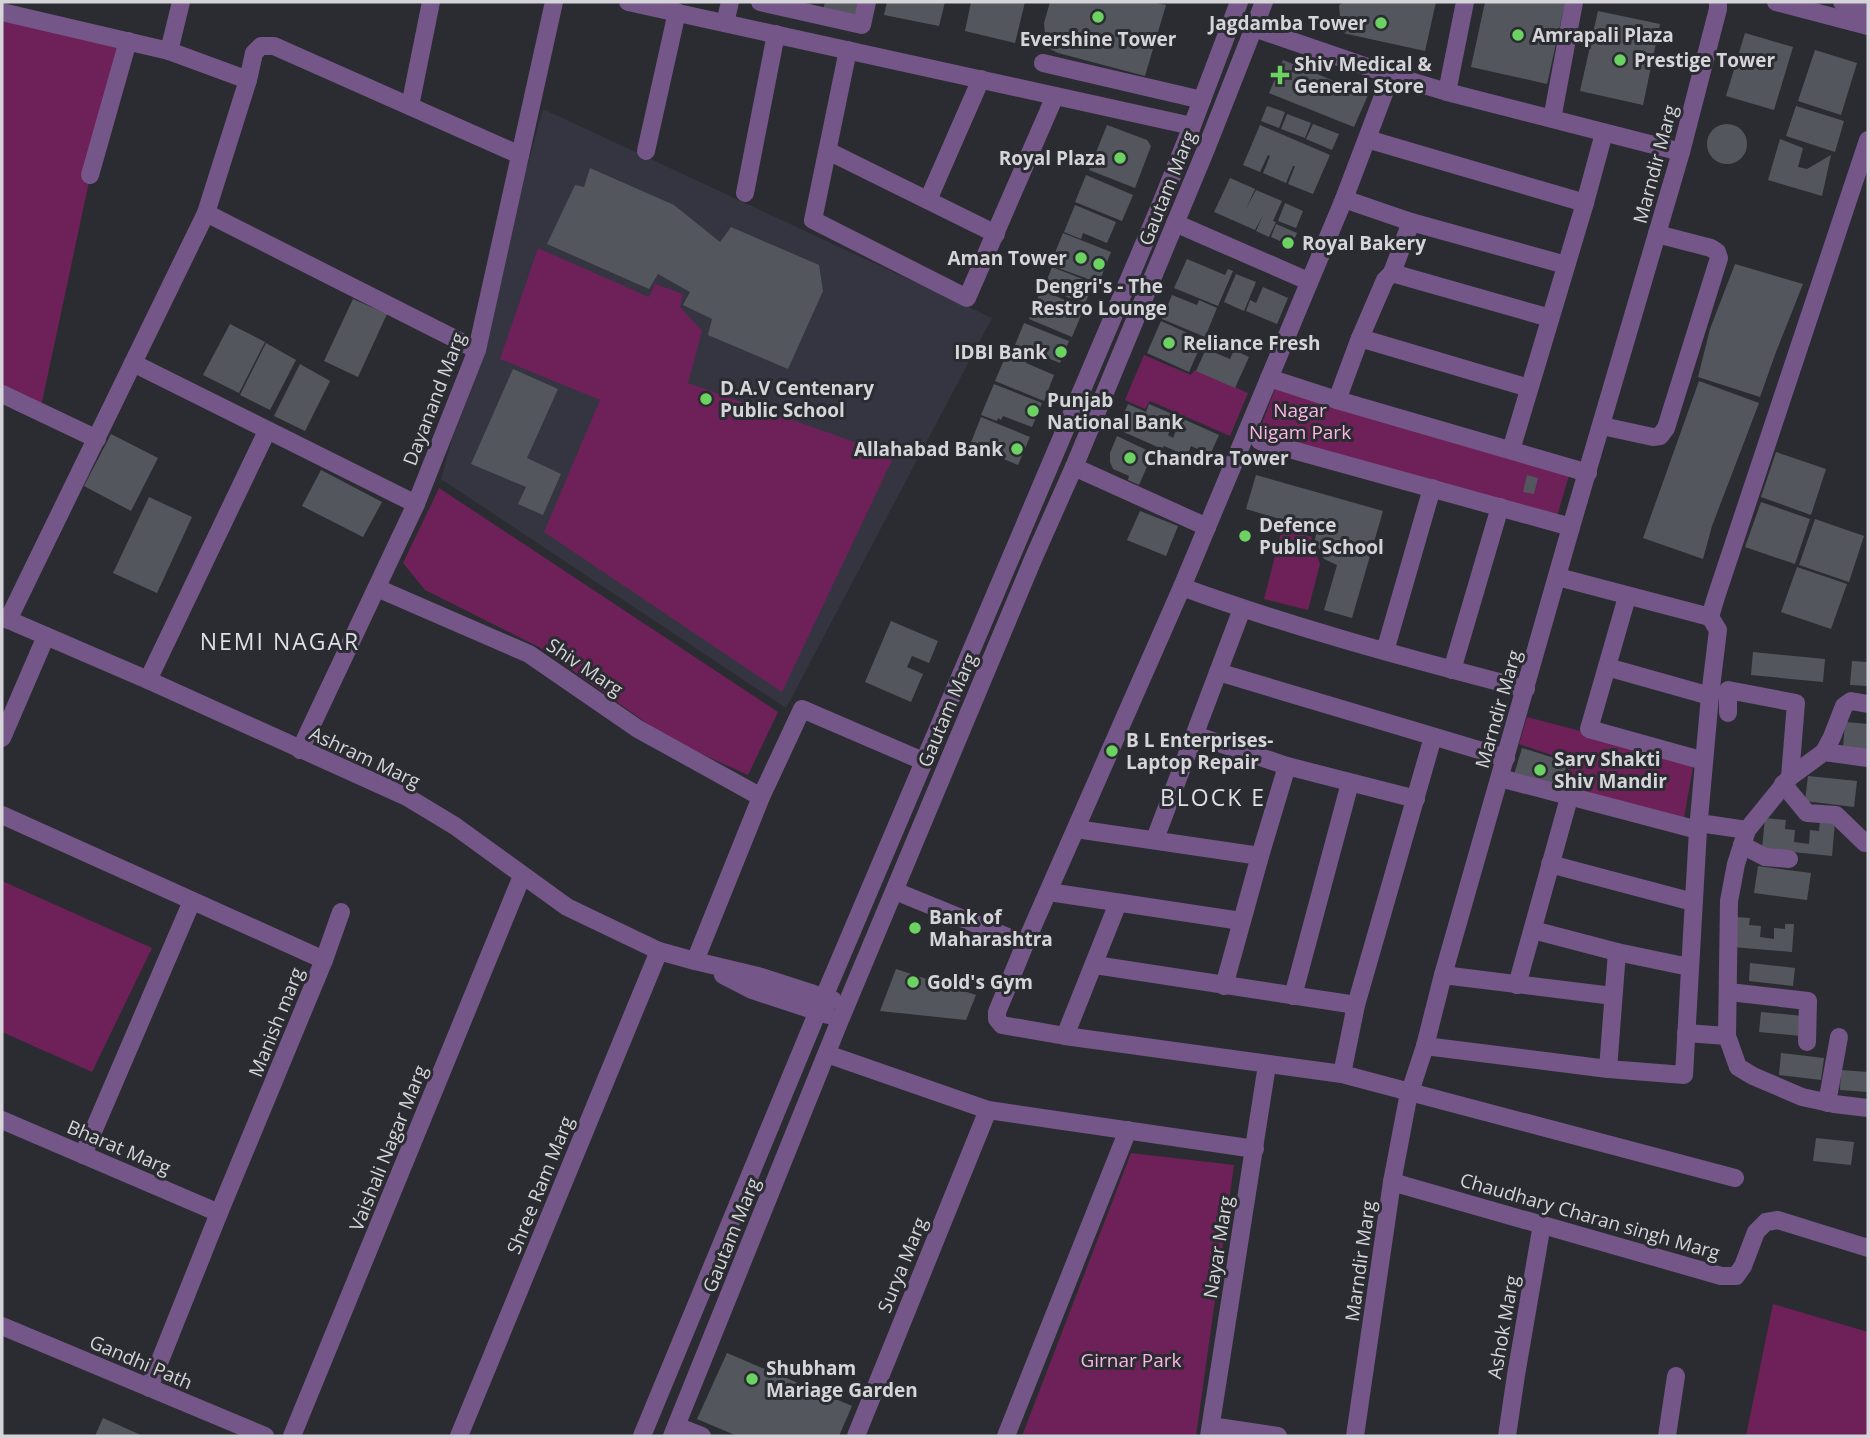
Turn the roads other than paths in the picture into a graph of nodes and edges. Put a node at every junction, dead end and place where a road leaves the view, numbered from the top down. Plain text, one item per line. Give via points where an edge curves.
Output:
1 (181, 2) edge
2 (430, 2) edge
3 (554, 2) edge
4 (628, 2) edge
5 (730, 2) edge
6 (760, 2) edge
7 (867, 2) edge
8 (1239, 2) edge
9 (1264, 2) edge
10 (1465, 2) edge
11 (1574, 2) edge
12 (1718, 2) edge
13 (1776, 2) edge
14 (1842, 2) edge
15 (816, 8) edge
16 (1868, 8) edge
17 (683, 9) edge
18 (2, 12) edge
19 (725, 23) junction
20 (1868, 26) edge
21 (1254, 28) junction
22 (776, 34) junction
23 (128, 41) junction
24 (808, 41) junction
25 (848, 50) junction
26 (169, 51) junction
27 (1043, 63) dead end
28 (1391, 75) junction
29 (981, 79) junction
30 (248, 80) junction
31 (1447, 92) junction
32 (1055, 96) junction
33 (1202, 100) junction
34 (410, 106) junction
35 (1552, 119) junction
36 (1192, 127) junction
37 (1604, 132) junction
38 (1367, 139) junction
39 (1868, 140) edge
40 (646, 151) dead end
41 (828, 151) junction
42 (1681, 152) junction
43 (520, 155) junction
44 (90, 175) dead end
45 (745, 193) dead end
46 (1344, 199) junction
47 (928, 200) junction
48 (1585, 203) junction
49 (206, 214) junction
50 (1411, 222) junction
51 (1175, 223) junction
52 (996, 234) junction
53 (1657, 234) junction
54 (1566, 265) junction
55 (1392, 273) junction
56 (1308, 281) junction
57 (1550, 318) junction
58 (1360, 338) junction
59 (477, 350) junction
60 (134, 363) junction
61 (1269, 378) junction
62 (1529, 388) junction
63 (2, 394) edge
64 (1337, 400) junction
65 (1602, 426) junction
66 (267, 431) junction
67 (97, 439) junction
68 (1260, 441) dead end
69 (1511, 450) junction
70 (1074, 467) junction
71 (1588, 472) junction
72 (1432, 488) junction
73 (416, 504) junction
74 (1500, 507) junction
75 (1214, 525) junction
76 (1571, 527) junction
77 (1558, 578) junction
78 (1182, 587) junction
79 (377, 588) junction
80 (1627, 597) junction
81 (1242, 609) junction
82 (1710, 617) junction
83 (5, 618) edge
84 (46, 636) junction
85 (1385, 651) junction
86 (1607, 667) junction
87 (1452, 670) junction
88 (1218, 672) junction
89 (148, 680) junction
90 (1526, 689) junction
91 (1710, 696) junction
92 (1868, 704) edge
93 (1728, 713) dead end
94 (1195, 735) junction
95 (1433, 737) junction
96 (2, 738) edge
97 (300, 750) junction
98 (1824, 752) junction
99 (1506, 758) junction
100 (1868, 758) edge
101 (923, 761) junction
102 (1704, 761) junction
103 (1287, 766) junction
104 (1500, 778) junction
105 (1786, 781) junction
106 (1350, 783) junction
107 (761, 797) junction
108 (1569, 797) junction
109 (1416, 799) junction
110 (2, 815) edge
111 (1698, 826) junction
112 (1076, 828) junction
113 (1744, 837) junction
114 (1155, 839) junction
115 (1865, 843) dead end
116 (1260, 856) junction
117 (1789, 859) dead end
118 (1549, 864) junction
119 (522, 876) junction
120 (895, 891) junction
121 (1049, 892) junction
122 (192, 901) junction
123 (1693, 902) junction
124 (1118, 903) junction
125 (341, 912) dead end
126 (1241, 921) junction
127 (1534, 930) junction
128 (1026, 944) junction
129 (659, 951) junction
130 (1616, 952) junction
131 (324, 960) junction
132 (695, 961) junction
133 (1094, 965) junction
134 (1689, 967) junction
135 (1443, 975) junction
136 (1224, 985) junction
137 (1517, 985) junction
138 (1729, 992) junction
139 (1293, 996) junction
140 (1613, 996) junction
141 (821, 1004) junction
142 (1356, 1005) junction
143 (843, 1013) junction
144 (1686, 1032) junction
145 (1065, 1036) junction
146 (1727, 1036) junction
147 (1839, 1037) dead end
148 (1807, 1042) dead end
149 (1425, 1046) junction
150 (827, 1054) junction
151 (1267, 1065) junction
152 (1608, 1069) junction
153 (1342, 1074) junction
154 (1410, 1091) junction
155 (1828, 1102) junction
156 (1868, 1108) edge
157 (988, 1110) junction
158 (2, 1120) edge
159 (1128, 1129) junction
160 (1255, 1149) junction
161 (83, 1155) junction
162 (1735, 1178) dead end
163 (1392, 1182) junction
164 (219, 1213) junction
165 (1542, 1224) junction
166 (1868, 1248) edge
167 (2, 1326) edge
168 (1676, 1376) dead end
169 (149, 1388) junction
170 (675, 1431) edge
171 (1210, 1431) edge
172 (265, 1436) edge
173 (292, 1436) edge
174 (459, 1436) edge
175 (642, 1436) edge
176 (702, 1436) edge
177 (856, 1436) edge
178 (1006, 1436) edge
179 (1278, 1436) edge
180 (1355, 1436) edge
181 (1507, 1436) edge
182 (1667, 1436) edge

1 - 26 street
2 - 34 street
3 - 43 street, Dayanand Marg
4 - 17 street
5 - 19 street
6 - 15 street
7 - 15 street via 862,24
8 - 33 street, Gautam Marg
9 - 21 street, Gautam Marg
10 - 31 street
11 - 35 street
12 - 42 street, Marndir Marg
13 - 20 street
14 - 16 street
15 - 24 street
17 - 19 street
17 - 40 street
18 - 23 street
19 - 22 street
21 - 28 street
21 - 51 street, Gautam Marg
22 - 24 street
22 - 45 street
23 - 26 street
23 - 44 street
24 - 25 street
25 - 29 street
25 - 41 street
26 - 30 street
27 - 33 street
28 - 31 street
28 - 38 street
29 - 32 street
29 - 47 street
30 - 34 street via 254,53 261,46 274,46
30 - 49 street
31 - 35 street
32 - 36 street
32 - 52 street
33 - 36 street, Gautam Marg
34 - 43 street
35 - 37 street
36 - 101 street, Gautam Marg
37 - 42 street
37 - 48 street
38 - 46 street
38 - 48 street
39 - 82 street
41 - 47 street
41 - 52 street via 813,220 967,298
42 - 53 street, Marndir Marg
43 - 59 street, Dayanand Marg
46 - 50 street
46 - 56 street
47 - 52 street
48 - 54 street
49 - 59 street
49 - 60 street
50 - 54 street
50 - 55 street
51 - 56 street
51 - 70 street, Gautam Marg
53 - 65 street, Marndir Marg
53 - 65 street via 1711,248 1719,258 1666,428 1653,437
54 - 57 street
55 - 57 street
55 - 58 street
56 - 61 street
57 - 62 street
58 - 62 street
58 - 64 street
59 - 73 street, Dayanand Marg
60 - 66 street
60 - 67 street
61 - 64 street
61 - 75 street
62 - 69 street
63 - 67 street
64 - 69 street
65 - 71 street, Marndir Marg
66 - 73 street
66 - 89 street
67 - 83 street
68 - 72 street
69 - 71 street
70 - 75 street
70 - 120 street, Gautam Marg
71 - 76 street, Marndir Marg
72 - 74 street
72 - 85 street
73 - 79 street, Dayanand Marg
74 - 76 street
74 - 87 street
75 - 78 street
76 - 77 street, Marndir Marg
77 - 80 street
77 - 90 street, Marndir Marg
78 - 81 street
78 - 112 street
79 - 97 street, Dayanand Marg
79 - 107 street, Shiv Marg via 529,654 638,729
80 - 82 street
80 - 86 street
81 - 85 street
81 - 88 street
82 - 91 street via 1718,630
83 - 84 street, Ashram Marg
84 - 89 street, Ashram Marg
84 - 96 street
85 - 87 street
86 - 91 street
86 - 102 street via 1589,729
87 - 90 street
88 - 94 street
88 - 95 street
89 - 97 street, Ashram Marg
90 - 99 street, Marndir Marg
91 - 102 street
92 - 98 street via 1852,701 1844,706
93 - 105 street via 1728,690 1796,703
94 - 103 street
94 - 114 street
95 - 99 street
95 - 109 street
97 - 119 street, Ashram Marg via 407,797
98 - 100 street
98 - 105 street
99 - 104 street, Marndir Marg
101 - 107 street via 802,709
101 - 141 street, Gautam Marg
102 - 111 street
103 - 106 street
103 - 116 street
104 - 108 street
104 - 135 street, Marndir Marg
105 - 113 street
105 - 115 street via 1807,813 1836,815
106 - 109 street
106 - 139 street
107 - 132 street
108 - 111 street
108 - 118 street
109 - 142 street
110 - 122 street, Manish marg
111 - 113 street
111 - 123 street
112 - 114 street
112 - 121 street
113 - 117 street via 1765,857
113 - 138 street via 1729,901
114 - 116 street
116 - 126 street
118 - 123 street
118 - 127 street
119 - 129 street, Ashram Marg via 567,907
119 - 173 street, Vaishali Nagar Marg
120 - 128 street
120 - 143 street, Gautam Marg
121 - 124 street
121 - 128 street
122 - 131 street, Manish marg
122 - 161 street
123 - 134 street
124 - 126 street
124 - 133 street
125 - 131 street
126 - 136 street
127 - 130 street
127 - 137 street
128 - 145 street via 997,1019 1002,1025
129 - 132 street, Ashram Marg
129 - 174 street, Shree Ram Marg
130 - 134 street
130 - 140 street
131 - 164 street, Manish marg
132 - 141 street, Ashram Marg via 752,989
133 - 136 street
133 - 145 street
134 - 144 street
135 - 137 street
135 - 149 street, Marndir Marg
136 - 139 street
137 - 140 street
138 - 146 street
138 - 148 street via 1808,1001
139 - 142 street
140 - 152 street
141 - 143 street, Ashram Marg
141 - 175 street, Gautam Marg
142 - 153 street
143 - 150 street, Gautam Marg
144 - 146 street
144 - 152 street via 1684,1075
145 - 151 street
146 - 155 street via 1738,1067 1802,1097
147 - 155 street
149 - 152 street
149 - 154 street, Marndir Marg
150 - 157 street
150 - 170 street, Gautam Marg
151 - 153 street
151 - 160 street, Nayar Marg
153 - 154 street
154 - 162 street
154 - 163 street, Marndir Marg
155 - 156 street
157 - 159 street
157 - 177 street, Surya Marg
158 - 161 street, Bharat Marg
159 - 160 street
159 - 178 street
160 - 171 street, Nayar Marg
161 - 164 street, Bharat Marg
163 - 165 street, Chaudhary Charan singh Marg
163 - 180 street, Marndir Marg
164 - 169 street, Manish marg
165 - 166 street, Chaudhary Charan singh Marg via 1721,1276 1735,1276 1756,1232 1766,1222 1778,1220
165 - 181 street, Ashok Marg
167 - 169 street, Gandhi Path
168 - 182 street
169 - 172 street, Gandhi Path
170 - 176 street
171 - 179 street

